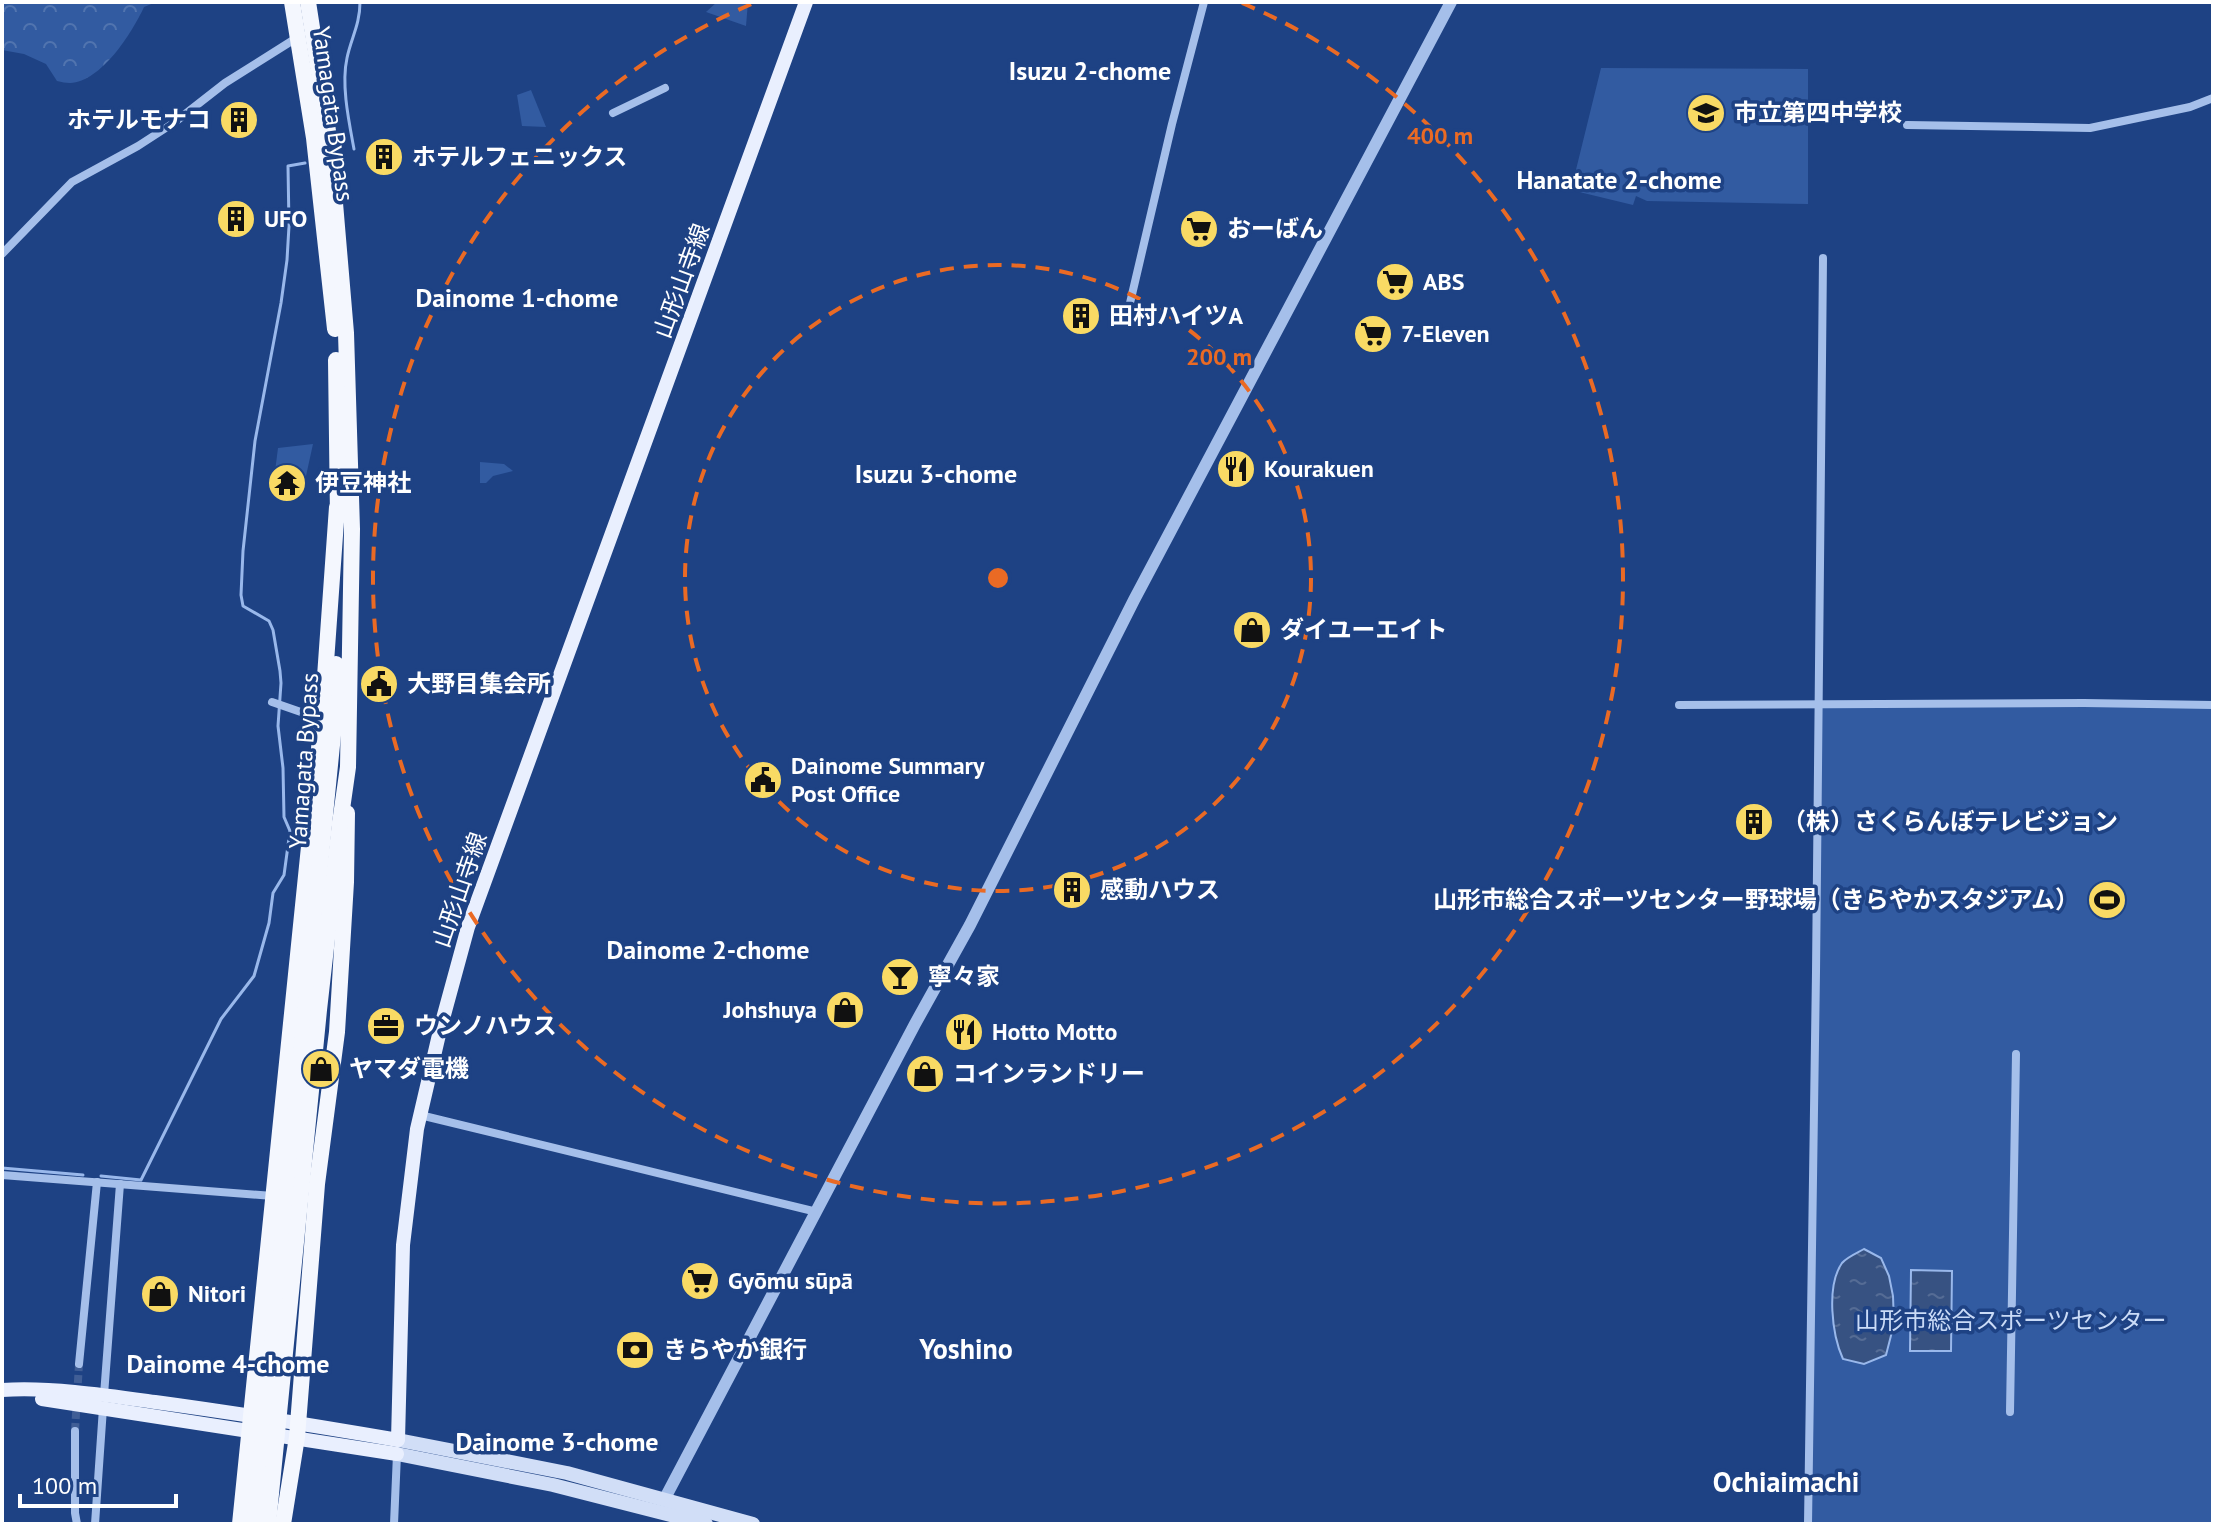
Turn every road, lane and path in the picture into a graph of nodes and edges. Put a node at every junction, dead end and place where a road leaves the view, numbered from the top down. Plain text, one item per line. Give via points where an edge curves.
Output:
1 (292, 2) edge
2 (308, 2) edge
3 (806, 2) edge
4 (1204, 2) edge
5 (1451, 2) edge
6 (298, 37) junction
7 (665, 88) dead end
8 (2213, 98) edge
9 (613, 113) dead end
10 (1907, 125) dead end
11 (2, 254) edge
12 (1823, 258) dead end
13 (1130, 303) dead end
14 (272, 702) dead end
15 (1817, 704) junction
16 (1679, 705) dead end
17 (2213, 705) edge
18 (328, 717) junction
19 (348, 767) junction
20 (2016, 1054) dead end
21 (420, 1115) junction
22 (2, 1175) edge
23 (97, 1182) junction
24 (120, 1184) junction
25 (274, 1196) junction
26 (817, 1212) junction
27 (79, 1364) tunnel mouth
28 (2, 1392) edge
29 (103, 1402) junction
30 (2010, 1412) dead end
31 (249, 1422) junction
32 (298, 1430) junction
33 (75, 1431) tunnel mouth
34 (397, 1447) junction
35 (657, 1512) edge
36 (77, 1524) edge
37 (95, 1524) edge
38 (240, 1524) edge
39 (254, 1524) edge
40 (268, 1524) edge
41 (283, 1524) edge
42 (394, 1524) edge
43 (706, 1524) edge
44 (753, 1524) edge
45 (1808, 1524) edge

1 - 6 highway, Yamagata Bypass
2 - 19 highway, Yamagata Bypass via 330,144 346,333 352,529
3 - 21 main road, 山形山寺線 via 468,927
4 - 13 street
5 - 26 street
6 - 11 street via 138,146 72,182
6 - 18 highway, Yamagata Bypass via 336,338 338,582
7 - 9 street
8 - 10 street via 2090,128
12 - 15 street
14 - 18 street
15 - 16 street
15 - 17 street
15 - 45 street
18 - 25 highway
18 - 39 highway, Yamagata Bypass, bridge
19 - 32 highway via 337,1032 317,1184
19 - 40 highway, Yamagata Bypass, bridge
20 - 30 street
21 - 26 street
21 - 34 main road, 山形山寺線 via 403,1245
22 - 23 street
23 - 24 street
23 - 27 street
24 - 25 street
24 - 29 street
25 - 31 highway
26 - 35 street
28 - 29 main road via 37,1390
29 - 31 main road
29 - 37 street
31 - 32 main road
31 - 38 highway
32 - 34 main road
32 - 41 highway
33 - 36 street
34 - 35 main road via 567,1473
34 - 42 street
35 - 43 main road
35 - 44 main road

